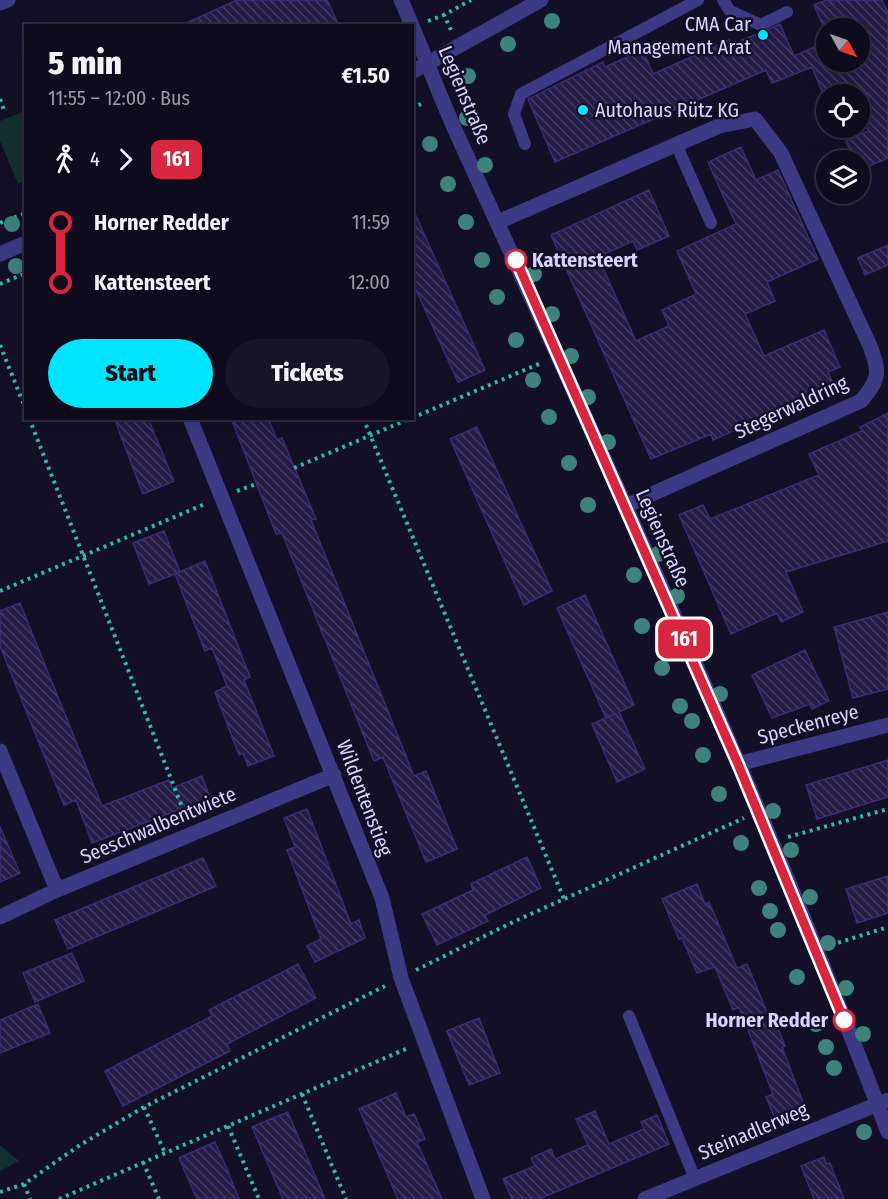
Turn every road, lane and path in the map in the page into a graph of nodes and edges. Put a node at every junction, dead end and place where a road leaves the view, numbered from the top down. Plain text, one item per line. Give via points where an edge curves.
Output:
1 (8, 0) edge
2 (401, 0) edge
3 (471, 0) edge
4 (541, 0) edge
5 (698, 0) edge
6 (723, 0) edge
7 (0, 3) edge
8 (787, 12) dead end
9 (412, 24) edge
10 (414, 29) edge
11 (458, 45) junction
12 (429, 63) junction
13 (414, 71) edge
14 (0, 99) edge
15 (4, 110) dead end
16 (525, 144) dead end
17 (676, 144) junction
18 (24, 214) edge
19 (498, 222) junction
20 (0, 223) edge
21 (711, 223) dead end
22 (24, 244) edge
23 (0, 254) edge
24 (24, 274) edge
25 (0, 284) edge
26 (0, 345) edge
27 (558, 356) junction
28 (24, 405) edge
29 (414, 417) edge
30 (30, 420) edge
31 (191, 420) edge
32 (364, 420) edge
33 (407, 420) edge
34 (370, 436) junction
35 (294, 468) dead end
36 (256, 484) dead end
37 (222, 497) junction
38 (625, 506) junction
39 (83, 556) junction
40 (0, 591) edge
41 (888, 725) edge
42 (0, 751) edge
43 (738, 764) junction
44 (334, 775) junction
45 (888, 809) edge
46 (758, 812) junction
47 (192, 834) junction
48 (770, 842) junction
49 (57, 890) junction
50 (564, 900) junction
51 (0, 917) edge
52 (888, 927) edge
53 (815, 950) junction
54 (401, 978) junction
55 (629, 1016) dead end
56 (425, 1041) junction
57 (302, 1094) junction
58 (882, 1101) edge
59 (144, 1107) junction
60 (228, 1126) junction
61 (888, 1132) edge
62 (165, 1153) junction
63 (143, 1162) junction
64 (694, 1179) junction
65 (24, 1184) junction
66 (0, 1192) edge
67 (67, 1197) edge
68 (30, 1199) edge
69 (59, 1199) edge
70 (159, 1199) edge
71 (259, 1199) edge
72 (346, 1199) edge
73 (483, 1199) edge
74 (645, 1199) edge

1 - 7 street
2 - 9 street, Legienstraße
3 - 11 path via 444,15
4 - 11 street
5 - 16 lane via 521,94 513,114
6 - 8 lane via 730,11 761,25
10 - 12 street, Legienstraße
11 - 12 street
12 - 13 street
12 - 19 street, Legienstraße via 459,140
14 - 15 path
17 - 19 street, Stegerwaldring
17 - 21 lane
17 - 38 street, Stegerwaldring via 719,126 755,119 781,153 878,368 876,383 861,401
18 - 20 path
19 - 27 street, Legienstraße
22 - 23 street
24 - 25 path
26 - 28 path
27 - 29 path
27 - 38 street, Legienstraße
30 - 39 path
31 - 37 street, Wildentenstieg
32 - 34 path
33 - 34 path
34 - 35 path
34 - 50 path
36 - 37 path
37 - 39 path
37 - 44 street, Wildentenstieg
38 - 43 street, Legienstraße
39 - 40 path
39 - 47 path
41 - 43 street, Speckenreye
42 - 49 street
43 - 46 street, Legienstraße
44 - 47 street, Seeschwalbentwiete
44 - 54 street, Wildentenstieg via 381,898
45 - 48 path
46 - 48 street, Legienstraße
46 - 50 path
47 - 49 street, Seeschwalbentwiete
48 - 53 street, Legienstraße
49 - 51 street, Seeschwalbentwiete
50 - 54 path
52 - 53 path
53 - 58 street, Legienstraße
54 - 56 street, Wildentenstieg
54 - 59 path
55 - 64 lane
56 - 57 path
56 - 73 street, Wildentenstieg
57 - 60 path
57 - 72 path
58 - 61 street, Legienstraße
58 - 64 street, Steinadlerweg
59 - 62 path
59 - 65 path
60 - 62 path
60 - 71 path
62 - 63 path
63 - 67 path
63 - 70 path
64 - 74 street, Steinadlerweg
65 - 66 path
65 - 68 path
67 - 69 path

